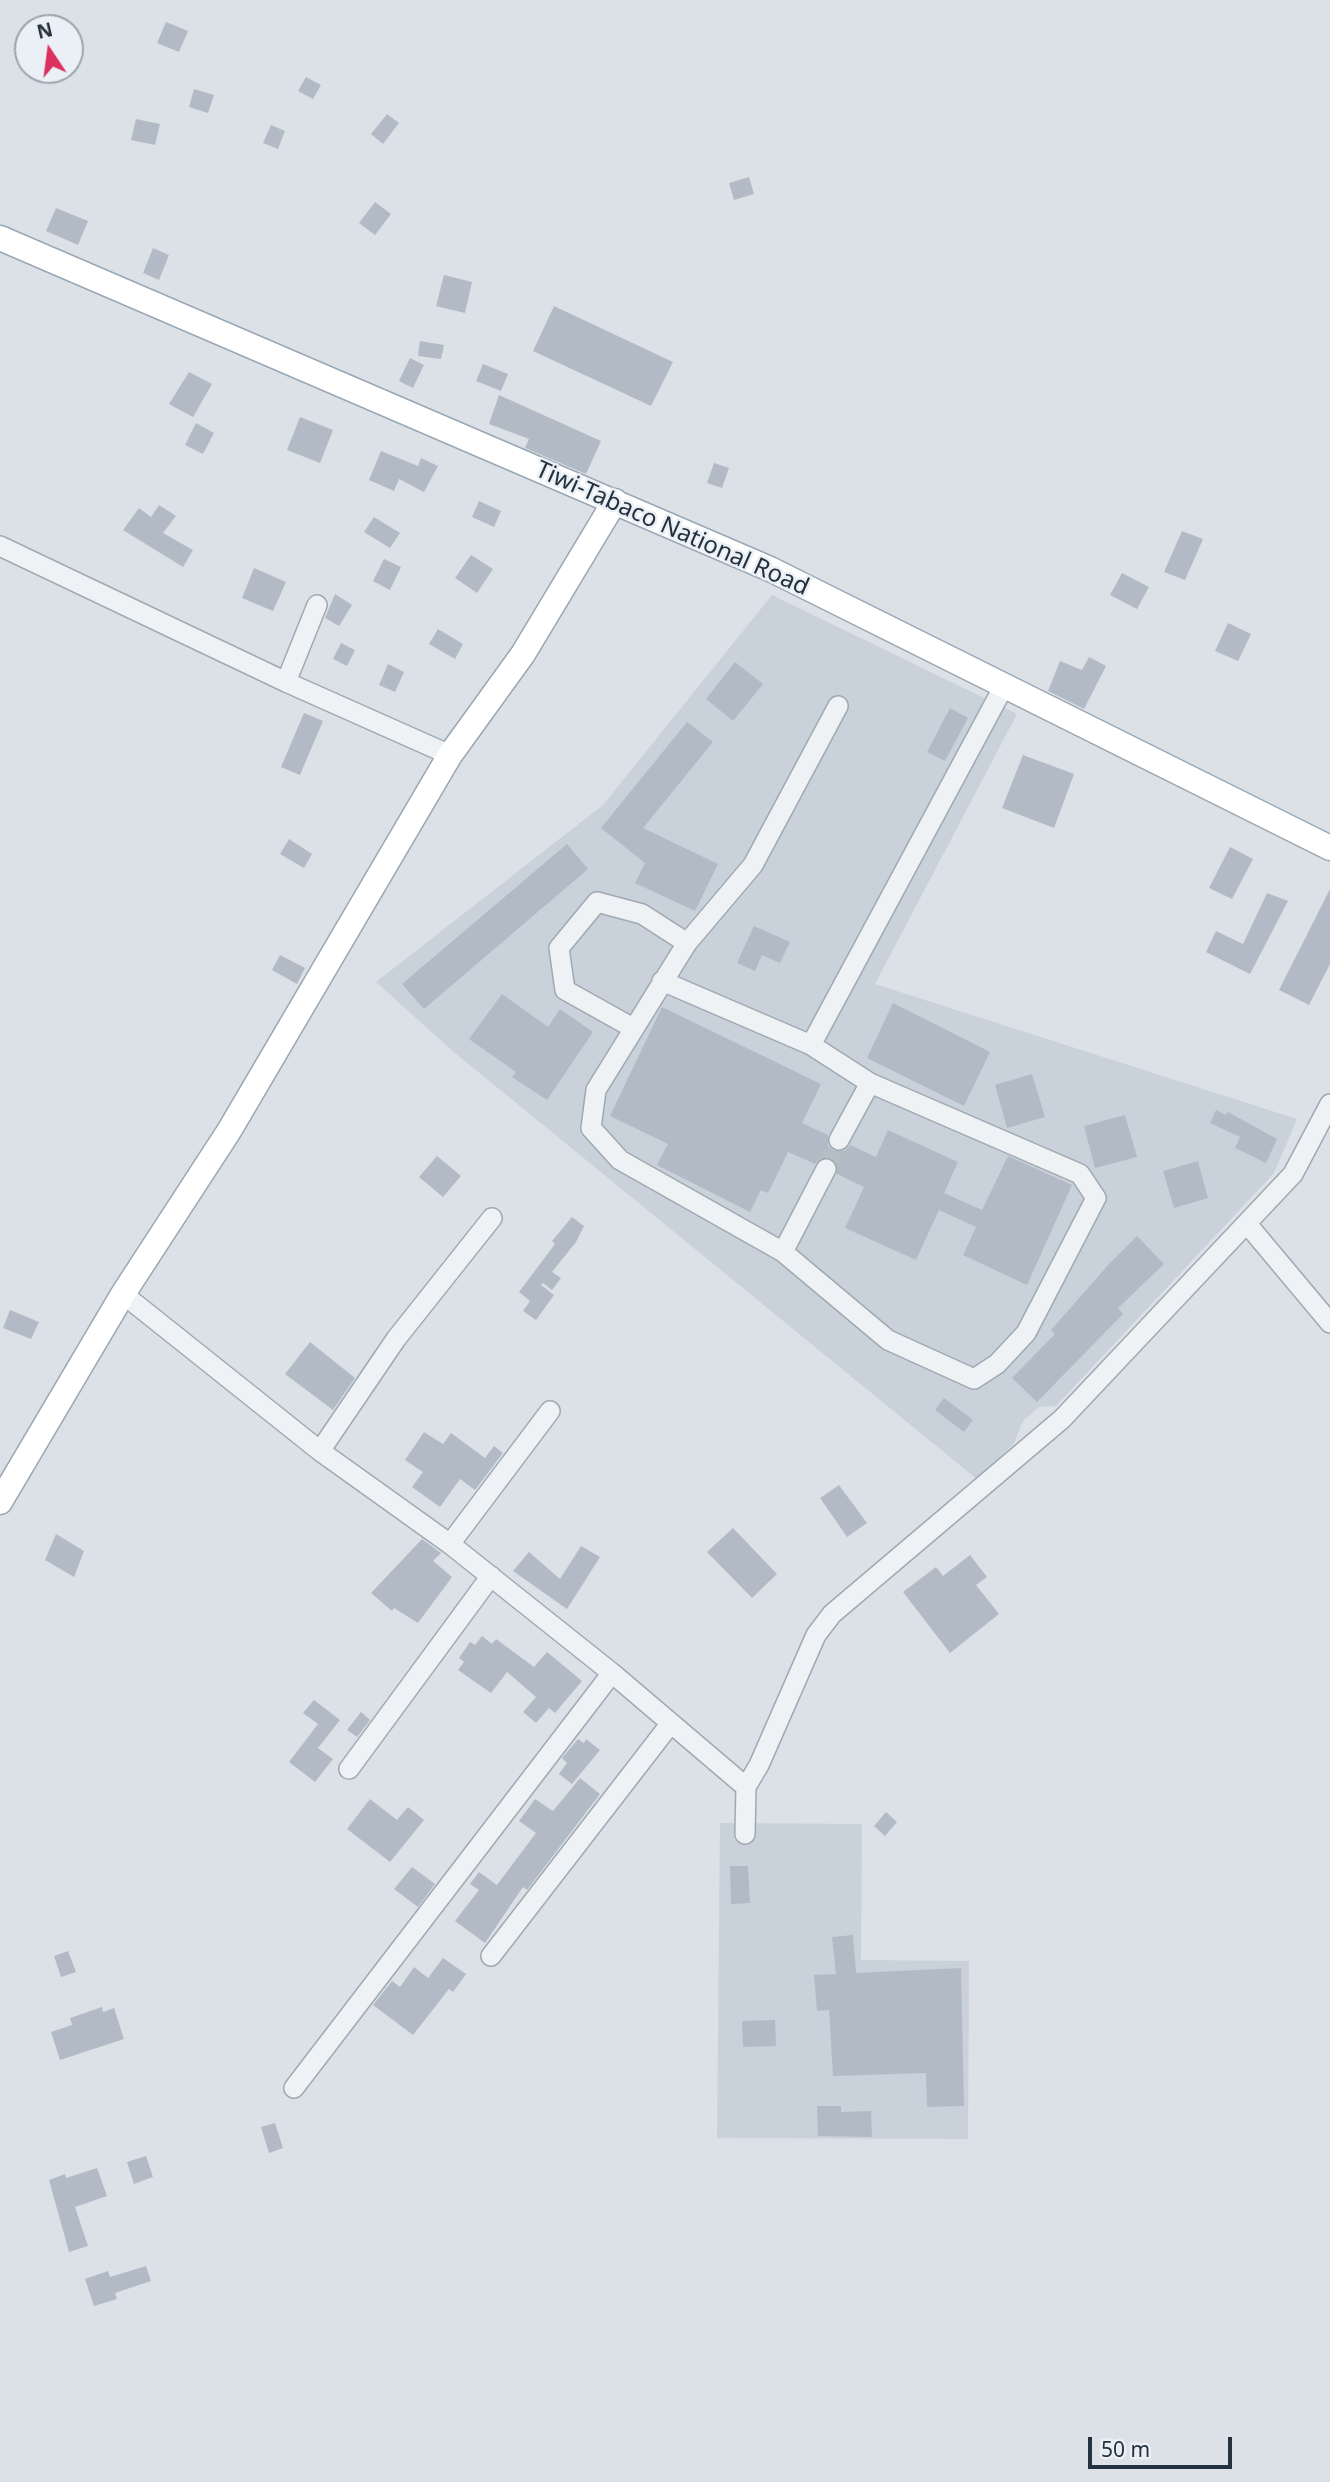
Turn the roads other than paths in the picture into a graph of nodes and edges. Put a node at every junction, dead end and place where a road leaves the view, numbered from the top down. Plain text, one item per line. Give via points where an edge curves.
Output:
1 (0, 238) edge
2 (615, 501) junction
3 (0, 546) edge
4 (317, 605) dead end
5 (286, 682) junction
6 (1004, 686) junction
7 (838, 706) dead end
8 (450, 755) junction
9 (1330, 848) edge
10 (687, 943) junction
11 (662, 981) junction
12 (634, 1028) junction
13 (811, 1045) junction
14 (870, 1083) junction
15 (1330, 1104) edge
16 (839, 1140) tunnel mouth
17 (826, 1169) tunnel mouth
18 (492, 1218) dead end
19 (1248, 1225) junction
20 (783, 1252) junction
21 (123, 1294) junction
22 (1330, 1323) edge
23 (550, 1411) dead end
24 (320, 1451) junction
25 (0, 1502) edge
26 (450, 1544) junction
27 (491, 1576) junction
28 (612, 1673) junction
29 (671, 1723) junction
30 (349, 1769) dead end
31 (746, 1787) junction
32 (745, 1834) dead end
33 (491, 1956) dead end
34 (294, 2088) dead end

1 - 2 main road, Tiwi-Tabaco National Road
2 - 6 main road, Tiwi-Tabaco National Road via 770,569
2 - 8 main road via 523,654
3 - 5 street
4 - 5 street
5 - 8 street
6 - 9 main road, Tiwi-Tabaco National Road
6 - 13 street
7 - 10 street via 753,865
8 - 21 main road via 229,1131
10 - 11 street
10 - 12 street via 642,914 597,902 559,948 565,990
11 - 12 street
11 - 13 street
12 - 20 street via 596,1090 591,1128 620,1160
13 - 14 street
14 - 16 street
14 - 20 street via 1080,1174 1096,1198 1090,1211 1026,1333 997,1364 974,1379 888,1339
15 - 19 street via 1293,1174
17 - 20 street
18 - 24 street via 396,1339
19 - 22 street
19 - 31 street via 1062,1419 832,1614 816,1634 760,1765
21 - 24 street
21 - 25 main road
23 - 26 street
24 - 26 street
26 - 27 street
27 - 28 street
27 - 30 street
28 - 29 street
28 - 34 street
29 - 31 street
29 - 33 street
31 - 32 street

